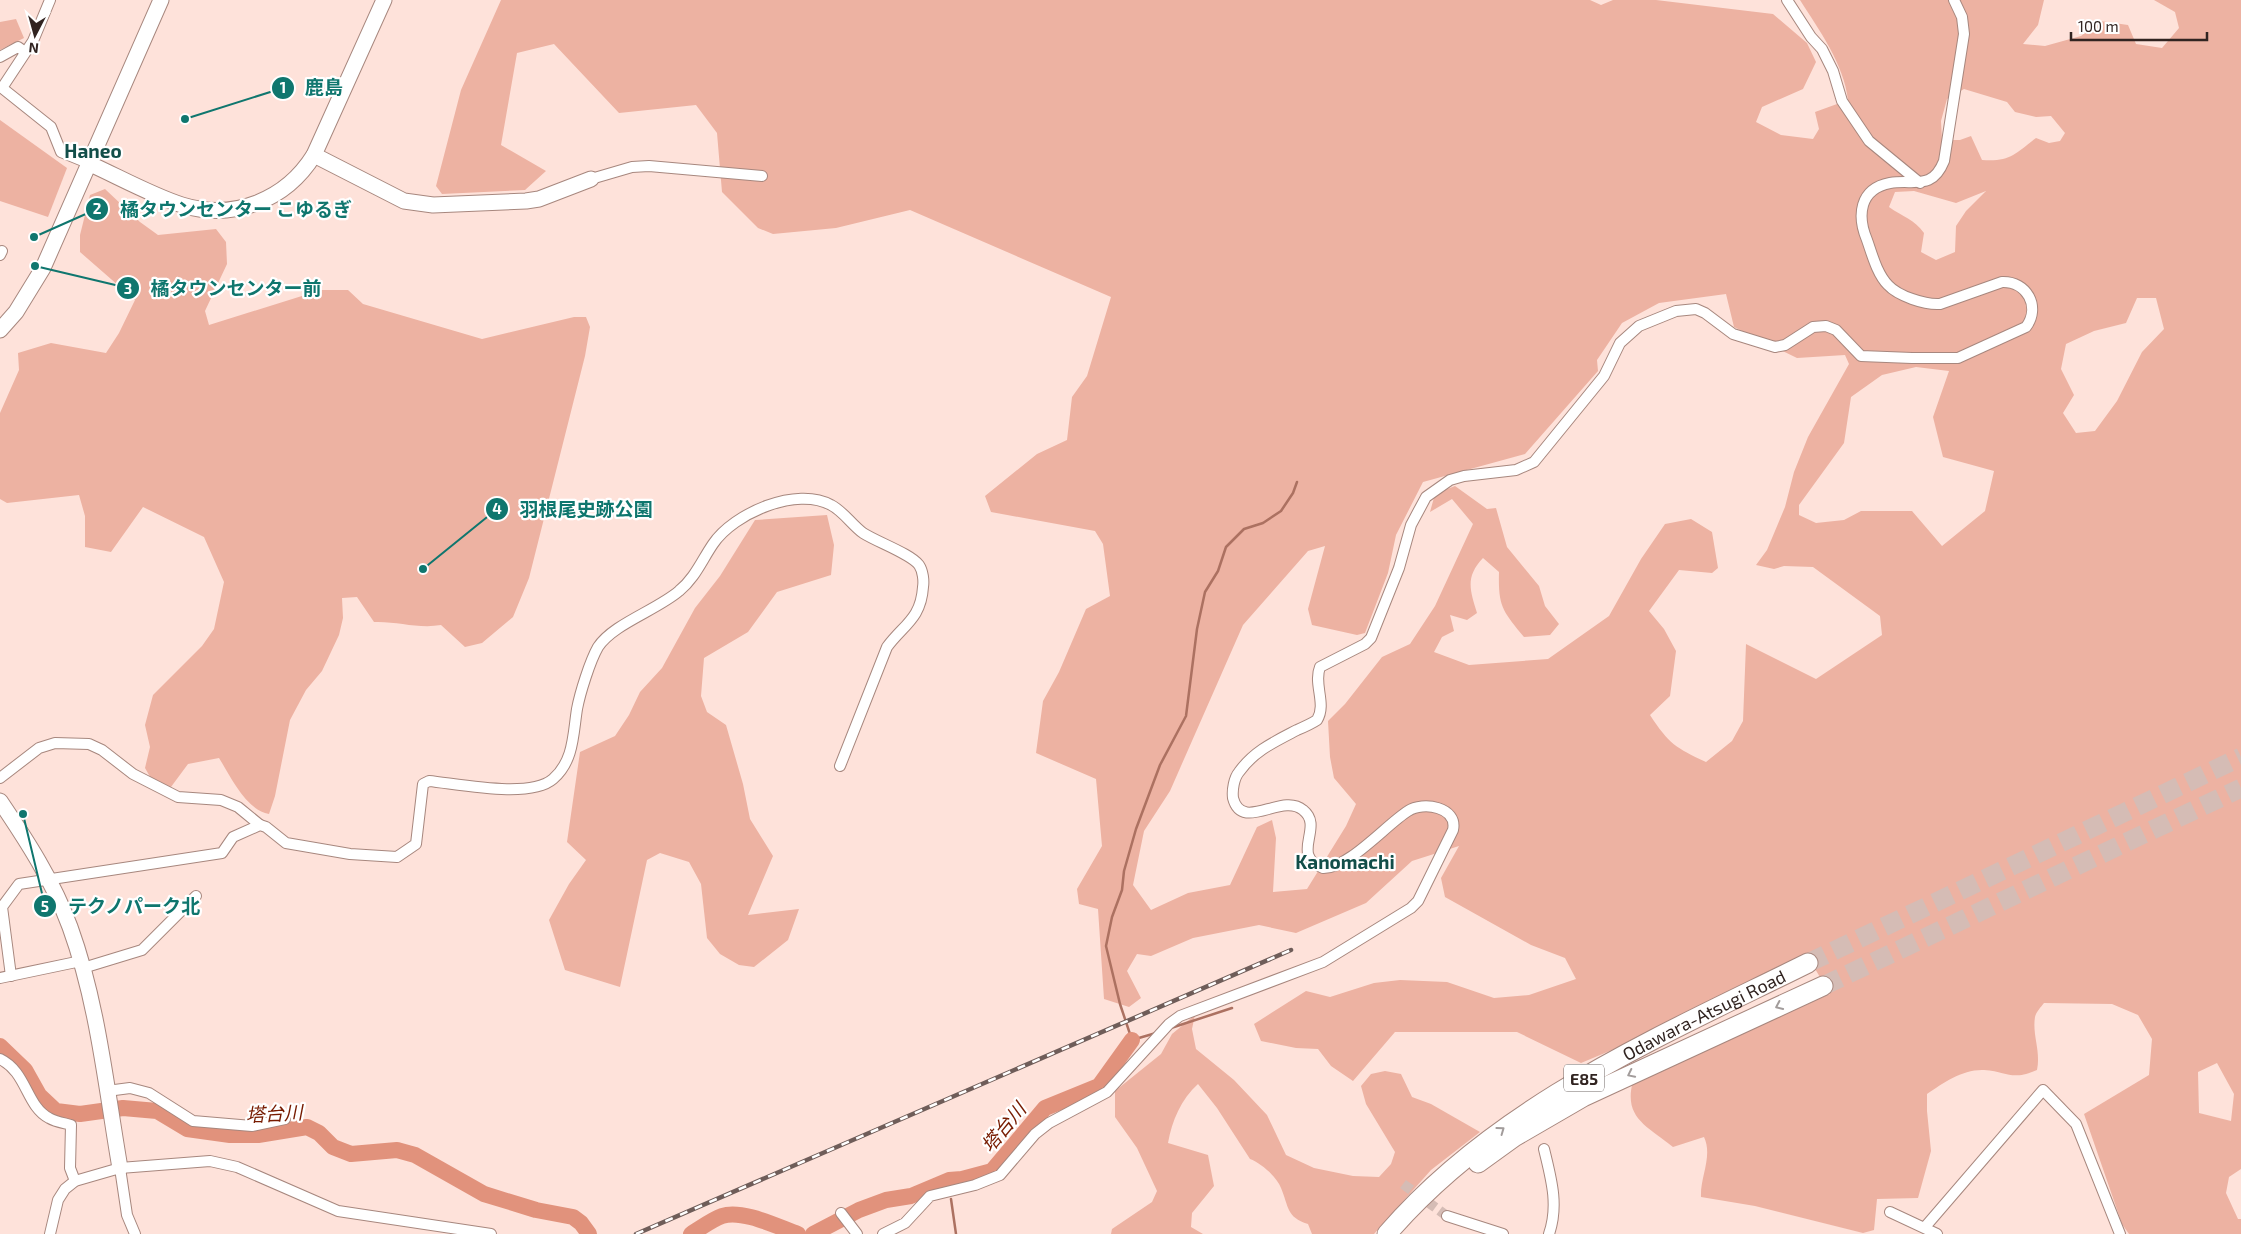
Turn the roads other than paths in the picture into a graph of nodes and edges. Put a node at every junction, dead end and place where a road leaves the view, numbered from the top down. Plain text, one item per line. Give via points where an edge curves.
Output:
1 (50, 0) edge
2 (161, 0) edge
3 (384, 0) edge
4 (1787, 0) edge
5 (1954, 0) edge
6 (25, 52) junction
7 (0, 57) edge
8 (314, 155) junction
9 (88, 163) junction
10 (762, 176) dead end
11 (591, 180) joint
12 (1920, 183) junction
13 (0, 330) edge
14 (840, 766) dead end
15 (0, 778) edge
16 (0, 801) edge
17 (260, 825) junction
18 (48, 879) junction
19 (196, 896) dead end
20 (1, 906) edge
21 (1808, 963) tunnel mouth
22 (82, 964) junction
23 (11, 976) junction
24 (0, 978) edge
25 (1823, 986) tunnel mouth
26 (0, 1060) edge
27 (107, 1094) junction
28 (285, 1119) dead end
29 (1544, 1149) dead end
30 (120, 1168) junction
31 (75, 1181) junction
32 (1890, 1212) dead end
33 (841, 1213) dead end
34 (1447, 1216) tunnel mouth
35 (1925, 1227) junction
36 (50, 1234) edge
37 (135, 1234) edge
38 (491, 1234) edge
39 (857, 1234) edge
40 (883, 1234) edge
41 (1388, 1234) edge
42 (1403, 1234) edge
43 (1503, 1234) edge
44 (1549, 1234) edge
45 (1937, 1234) edge
46 (2120, 1234) edge

1 - 6 street
2 - 9 street
3 - 8 street
4 - 12 street via 1811,38 1822,49 1833,70 1842,102 1869,141
5 - 12 street via 1962,17 1964,34 1946,156 1938,173
6 - 7 street via 18,47
6 - 9 street via 2,88 51,127 61,152
8 - 9 street via 305,169 281,191 251,206 217,211 181,205
8 - 11 street via 392,197 418,204 526,201
9 - 13 street via 43,268 16,312
10 - 11 street via 648,166 613,172
12 - 40 street via 1885,184 1869,195 1862,206 1862,228 1884,280 1899,293 1936,304 2002,282 2012,282 2026,290 2031,300 2031,316 2026,327 1954,358 1861,356 1836,330 1821,325 1785,345 1770,346 1733,334 1705,313 1690,309 1646,322 1632,331 1616,349 1604,376 1534,462 1516,470 1450,480 1426,498 1411,525 1399,568 1370,638 1365,644 1320,667 1317,680 1321,711 1317,720 1262,748 1236,777 1234,798 1245,812 1260,813 1286,804 1296,805 1305,811 1310,822 1308,855 1323,868 1337,865 1411,809 1433,807 1446,812 1453,819 1453,830 1415,905 1323,962 1180,1016 1106,1092 1049,1122 1000,1175 930,1196 905,1223
14 - 17 street via 887,647 920,609 922,574 912,559 871,539 833,506 799,498 787,499 742,518 713,543 698,570 681,590 614,632 599,646 578,706 571,753 552,780 523,790 429,781 423,784 416,844 397,857 350,854 286,843
15 - 17 street via 39,748 56,743 89,744 133,774 178,797 221,800 238,807
16 - 18 street via 36,853
17 - 18 street via 233,837 222,853
18 - 20 street via 19,884
18 - 22 street
19 - 22 street via 142,950
20 - 23 street
41 -> 21 highway, Odawara-Atsugi Road / E85 via 1438,1181 1506,1126 1632,1051
22 - 23 street
22 - 27 street via 97,1026
23 - 24 street
25 -> 42 highway, Odawara-Atsugi Road / E85 via 1546,1117 1484,1159 1446,1190
26 - 31 street via 16,1072 42,1112 72,1125 70,1168
27 - 28 street via 130,1088 149,1094 193,1121 252,1126
27 - 30 street
29 - 44 street via 1555,1201 1554,1221
30 - 31 street
30 - 37 street via 127,1214
30 - 38 street via 210,1160 225,1163 338,1210
31 - 36 street via 58,1200
32 - 35 street
33 - 39 street
34 - 43 street
35 - 45 street
35 - 46 street via 2043,1090 2076,1124

